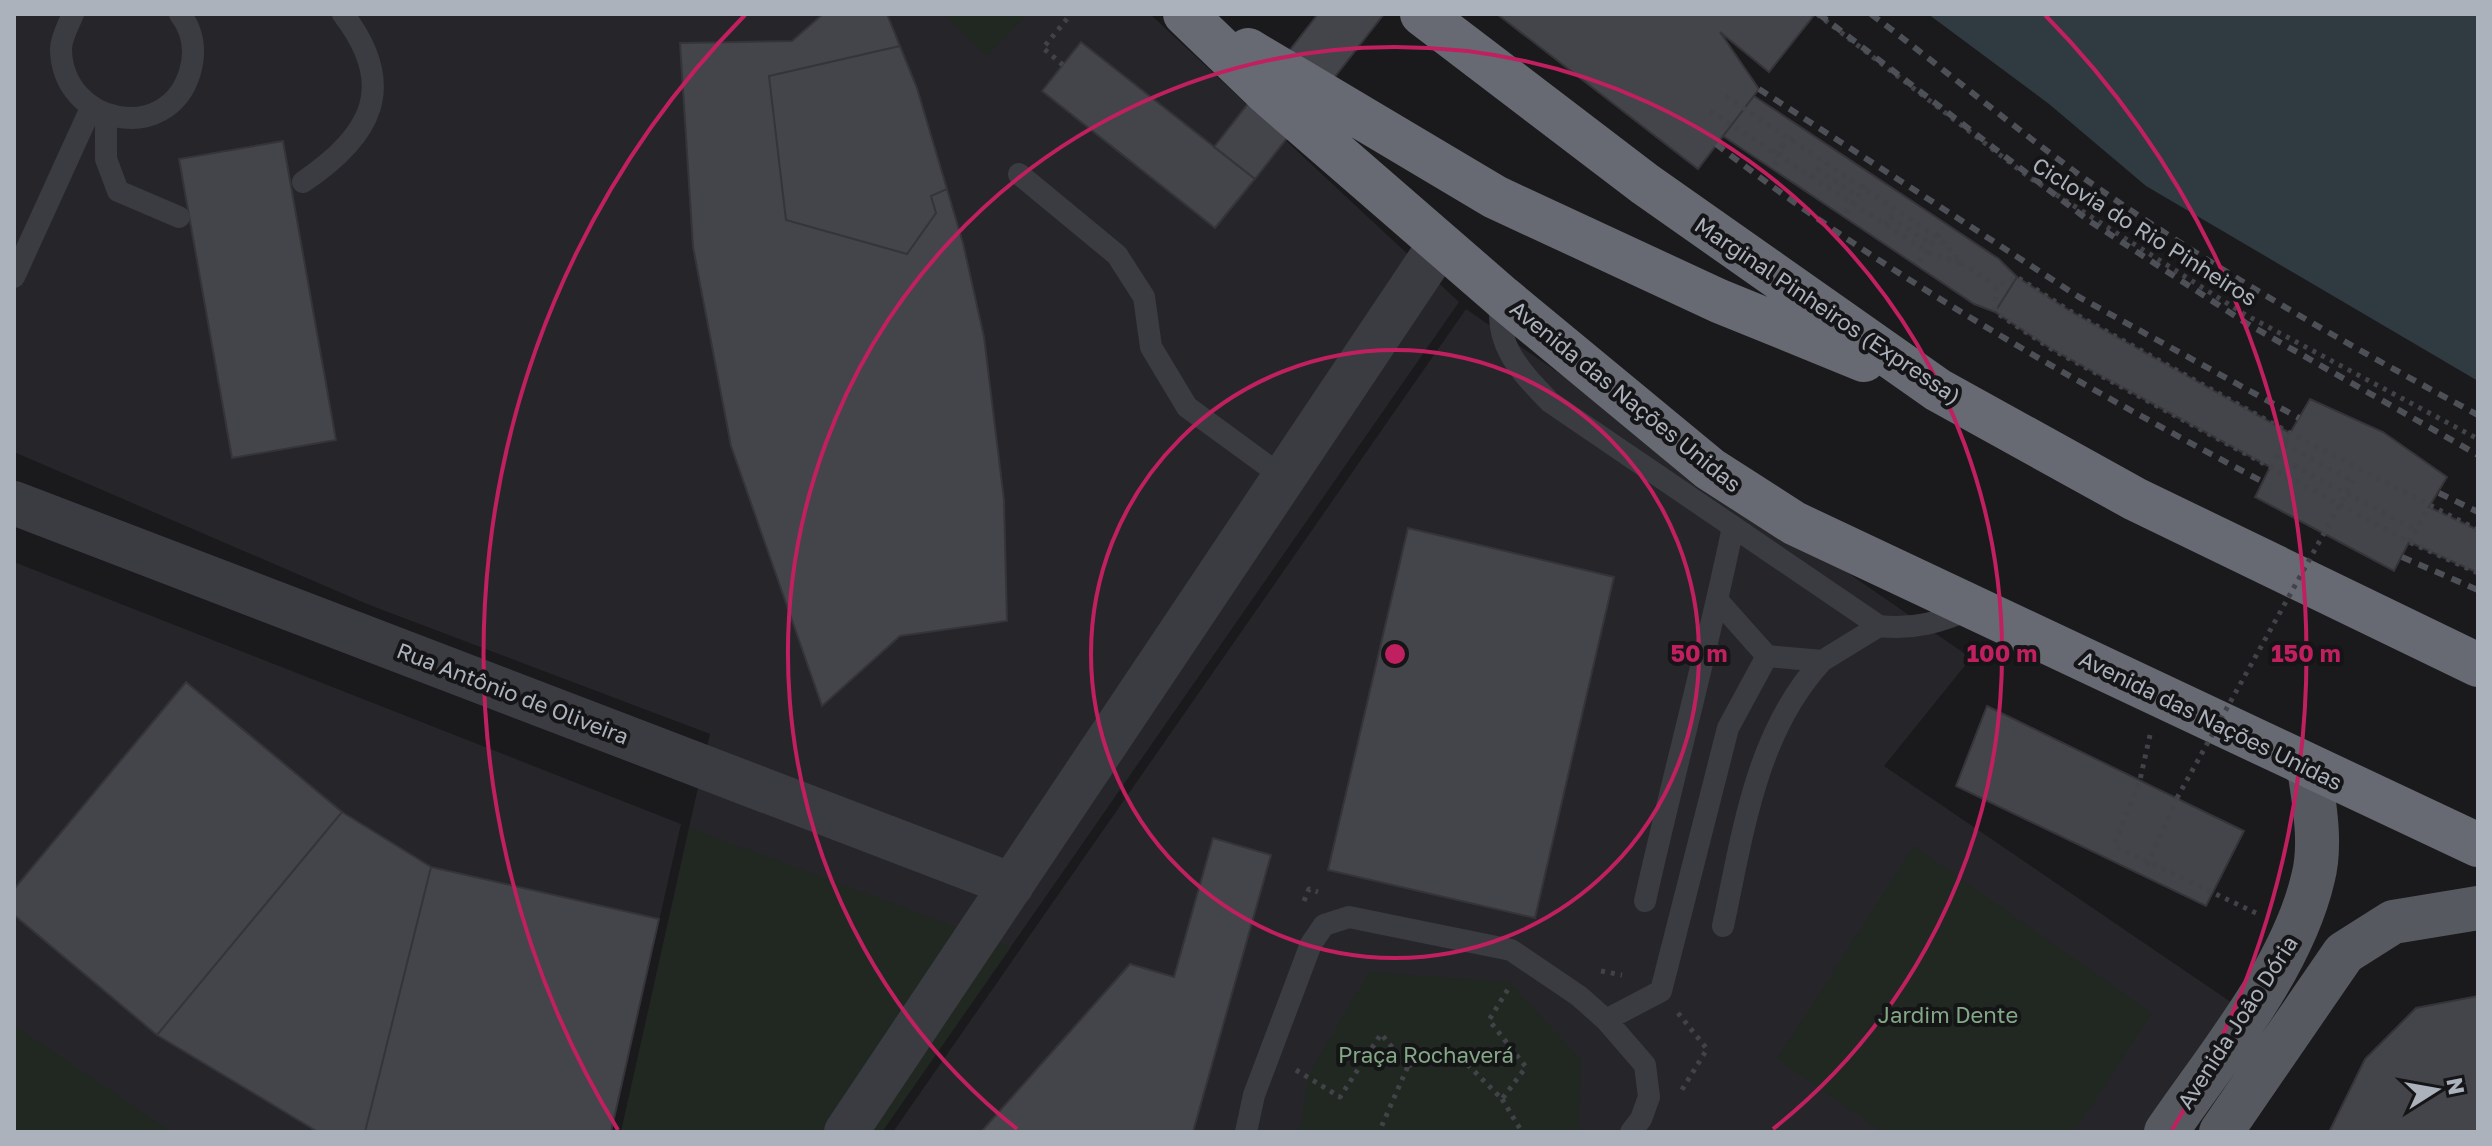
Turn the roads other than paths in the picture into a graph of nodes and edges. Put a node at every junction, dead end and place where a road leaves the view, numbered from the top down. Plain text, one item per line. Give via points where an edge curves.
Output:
1 (73, 14) edge
2 (180, 14) edge
3 (343, 14) edge
4 (1186, 14) edge
5 (1422, 14) edge
6 (99, 112) junction
7 (1019, 174) dead end
8 (303, 182) dead end
9 (179, 217) dead end
10 (1440, 244) junction
11 (14, 277) edge
12 (1502, 297) junction
13 (1938, 390) junction
14 (1284, 478) junction
15 (14, 503) edge
16 (1733, 527) junction
17 (1719, 602) junction
18 (1975, 607) junction
19 (1879, 626) junction
20 (1767, 656) junction
21 (1822, 661) junction
22 (2478, 665) edge
23 (2309, 768) junction
24 (2478, 845) edge
25 (1012, 885) junction
26 (1645, 901) dead end
27 (2478, 908) edge
28 (1723, 926) dead end
29 (1606, 1020) junction
30 (846, 1132) edge
31 (1246, 1132) edge
32 (1631, 1132) edge
33 (2166, 1132) edge
34 (2221, 1132) edge

1 - 6 lane via 61,47 68,82
2 - 6 lane via 189,26 194,56 186,86 165,108 137,119
3 - 8 lane via 360,36 373,78 369,118 348,148
4 - 10 highway, Avenida das Nações Unidas via 1267,93
4 - 13 highway via 1495,197 1719,301
5 - 13 highway, Marginal Pinheiros (Expressa) via 1645,184
6 - 9 lane via 106,159 118,191
6 - 11 lane
7 - 14 lane via 1117,255 1144,297 1151,347 1187,407
10 - 12 highway, Avenida das Nações Unidas
10 - 14 street
12 - 16 lane via 1498,316 1511,362 1550,402
12 - 18 highway, Avenida das Nações Unidas via 1710,469 1794,523
13 - 22 highway, Marginal Pinheiros (Expressa) via 2135,499
14 - 25 street
15 - 25 street, Rua Antônio de Oliveira
16 - 17 lane
16 - 19 lane
17 - 20 lane
17 - 26 lane
18 - 19 lane via 1939,623 1905,629
18 - 23 highway, Avenida das Nações Unidas
19 - 21 lane
20 - 21 lane
20 - 29 lane via 1728,728 1661,991
21 - 28 lane via 1795,690 1755,780
23 - 24 highway, Avenida das Nações Unidas
23 - 33 main road, Avenida João Dória via 2314,875 2297,931
25 - 30 street
27 - 34 main road via 2393,922 2344,953
29 - 31 lane via 1511,950 1349,917 1324,925 1311,944
29 - 32 lane via 1645,1065 1649,1083 1641,1119

